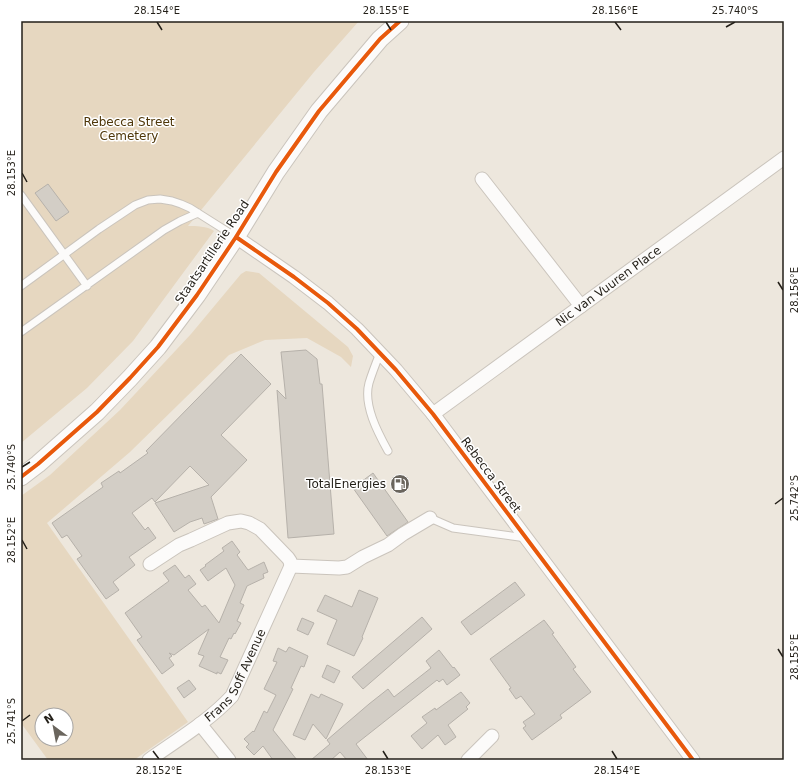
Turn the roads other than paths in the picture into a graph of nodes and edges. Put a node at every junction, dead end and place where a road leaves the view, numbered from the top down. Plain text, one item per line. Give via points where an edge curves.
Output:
1 (400, 21) edge
2 (784, 158) edge
3 (482, 179) dead end
4 (21, 195) edge
5 (198, 213) junction
6 (236, 237) junction
7 (65, 254) junction
8 (21, 286) edge
9 (87, 286) junction
10 (581, 306) junction
11 (21, 332) edge
12 (380, 353) junction
13 (434, 414) junction
14 (388, 451) dead end
15 (21, 477) edge
16 (430, 518) joint
17 (526, 538) junction
18 (150, 564) dead end
19 (291, 566) junction
20 (200, 724) junction
21 (492, 736) dead end
22 (149, 760) edge
23 (229, 760) edge
24 (468, 760) edge
25 (693, 760) edge

1 - 6 street, Staatsartillerie Road via 380,39 319,111 276,172
2 - 10 street, Nic van Vuuren Place
3 - 10 street
4 - 7 lane
5 - 6 lane
5 - 7 lane via 172,201 148,200 135,205
5 - 9 lane via 164,230
6 - 12 street, Rebecca Street via 328,302
6 - 15 street, Staatsartillerie Road via 158,347 97,412
7 - 8 lane
7 - 9 lane
9 - 11 lane
10 - 13 street, Nic van Vuuren Place
12 - 13 street, Rebecca Street
12 - 14 lane via 368,384 368,403 377,431
13 - 17 street, Rebecca Street
16 - 17 lane via 453,528
16 - 19 street via 347,567
17 - 25 street, Rebecca Street
18 - 19 street via 179,545 228,523 241,521 260,529 288,558
19 - 20 street, Frans Soff Avenue via 232,696
20 - 22 street, Frans Soff Avenue
20 - 23 street
21 - 24 street

